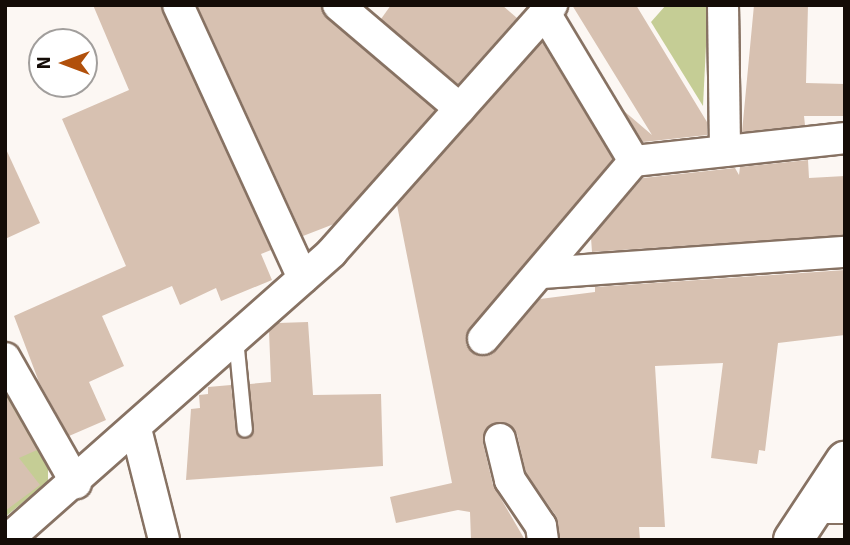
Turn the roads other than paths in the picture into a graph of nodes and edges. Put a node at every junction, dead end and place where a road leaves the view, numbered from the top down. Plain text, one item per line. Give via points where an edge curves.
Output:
1 (178, 5) edge
2 (723, 5) edge
3 (549, 9) edge
4 (356, 11) edge
5 (460, 109) junction
6 (845, 138) edge
7 (725, 151) junction
8 (634, 161) junction
9 (845, 252) edge
10 (543, 273) junction
11 (303, 278) junction
12 (236, 339) junction
13 (483, 339) dead end
14 (5, 358) edge
15 (136, 429) junction
16 (245, 430) dead end
17 (500, 439) dead end
18 (845, 461) edge
19 (76, 483) junction
20 (829, 508) edge
21 (13, 538) edge
22 (164, 540) edge
23 (543, 540) edge
24 (793, 540) edge

1 - 11 street
2 - 7 street
3 - 5 street
3 - 8 street
4 - 5 street
5 - 11 street
6 - 7 street
7 - 8 street
8 - 10 street
9 - 10 street
10 - 13 street
11 - 12 street
12 - 15 street
12 - 16 lane
14 - 19 street
15 - 19 street
15 - 22 street
17 - 23 street via 510,480 541,526
18 - 20 main road
19 - 21 street
20 - 24 main road

